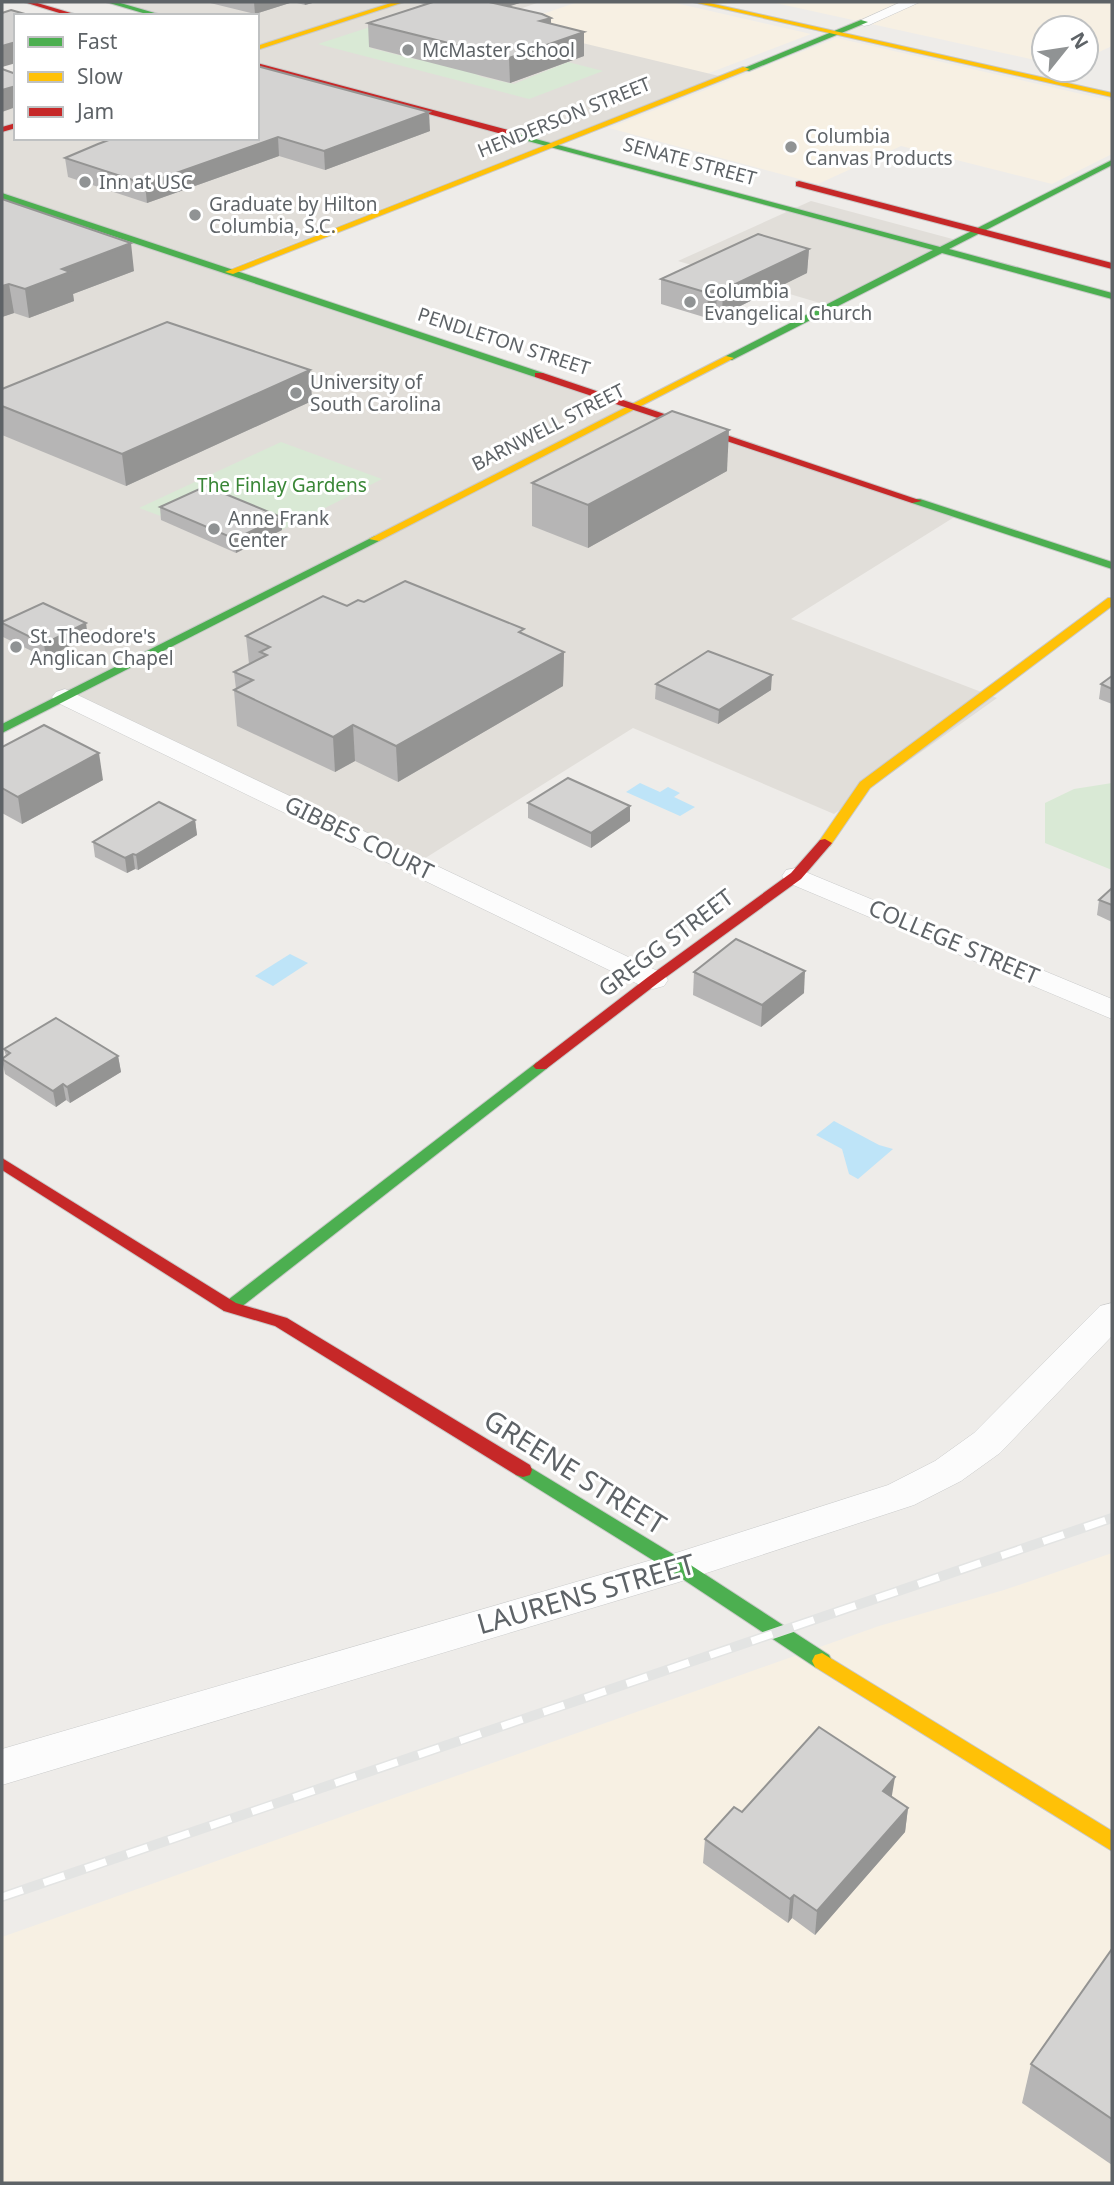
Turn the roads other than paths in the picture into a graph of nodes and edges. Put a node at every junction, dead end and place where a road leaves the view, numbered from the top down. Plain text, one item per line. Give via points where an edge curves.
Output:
1 (27, 2) edge
2 (110, 2) edge
3 (400, 2) edge
4 (697, 2) edge
5 (740, 2) edge
6 (913, 2) edge
7 (71, 14) edge
8 (155, 14) edge
9 (858, 24) junction
10 (835, 33) junction
11 (261, 44) edge
12 (293, 50) dead end
13 (259, 66) edge
14 (1030, 66) edge
15 (402, 88) dead end
16 (1112, 95) edge
17 (376, 97) junction
18 (568, 123) dead end
19 (590, 129) junction
20 (615, 136) dead end
21 (551, 145) junction
22 (1112, 162) edge
23 (780, 180) dead end
24 (755, 182) dead end
25 (731, 193) junction
26 (2, 196) edge
27 (976, 230) junction
28 (940, 250) junction
29 (1112, 266) edge
30 (230, 272) junction
31 (1112, 296) edge
32 (635, 407) junction
33 (1112, 566) edge
34 (1112, 601) edge
35 (65, 697) junction
36 (2, 729) edge
37 (796, 876) junction
38 (653, 980) junction
39 (1112, 1010) edge
40 (2, 1163) edge
41 (230, 1307) junction
42 (1112, 1315) edge
43 (679, 1567) junction
44 (2, 1767) edge
45 (1112, 1842) edge

1 - 7 street
2 - 8 street
3 - 11 street
4 - 10 street
5 - 9 street
6 - 9 street, HENDERSON STREET
9 - 10 street, HENDERSON STREET
9 - 14 street
10 - 16 street
10 - 19 street, HENDERSON STREET
11 - 12 street
13 - 17 street, SENATE STREET
15 - 17 street
17 - 21 street, SENATE STREET
18 - 19 street, SENATE STREET
19 - 20 street, SENATE STREET
19 - 21 street, HENDERSON STREET
21 - 25 street, SENATE STREET
21 - 30 street, HENDERSON STREET
22 - 27 street, BARNWELL STREET
23 - 27 street, SENATE STREET
24 - 25 street
25 - 28 street, SENATE STREET
26 - 30 street, PENDLETON STREET
27 - 28 street, BARNWELL STREET
27 - 29 street, SENATE STREET
28 - 31 street, SENATE STREET
28 - 32 street, BARNWELL STREET
30 - 32 street, PENDLETON STREET
32 - 33 street, PENDLETON STREET
32 - 35 street, BARNWELL STREET
34 - 37 street, GREGG STREET via 865,785 829,839
35 - 36 street, BARNWELL STREET
35 - 38 street, GIBBES COURT
37 - 38 street, GREGG STREET
37 - 39 street, COLLEGE STREET
38 - 41 street, GREGG STREET
40 - 41 street, GREENE STREET
41 - 43 street, GREENE STREET via 281,1322
42 - 43 street, LAURENS STREET via 987,1443 948,1471 901,1495
43 - 44 street, LAURENS STREET
43 - 45 street, GREENE STREET

